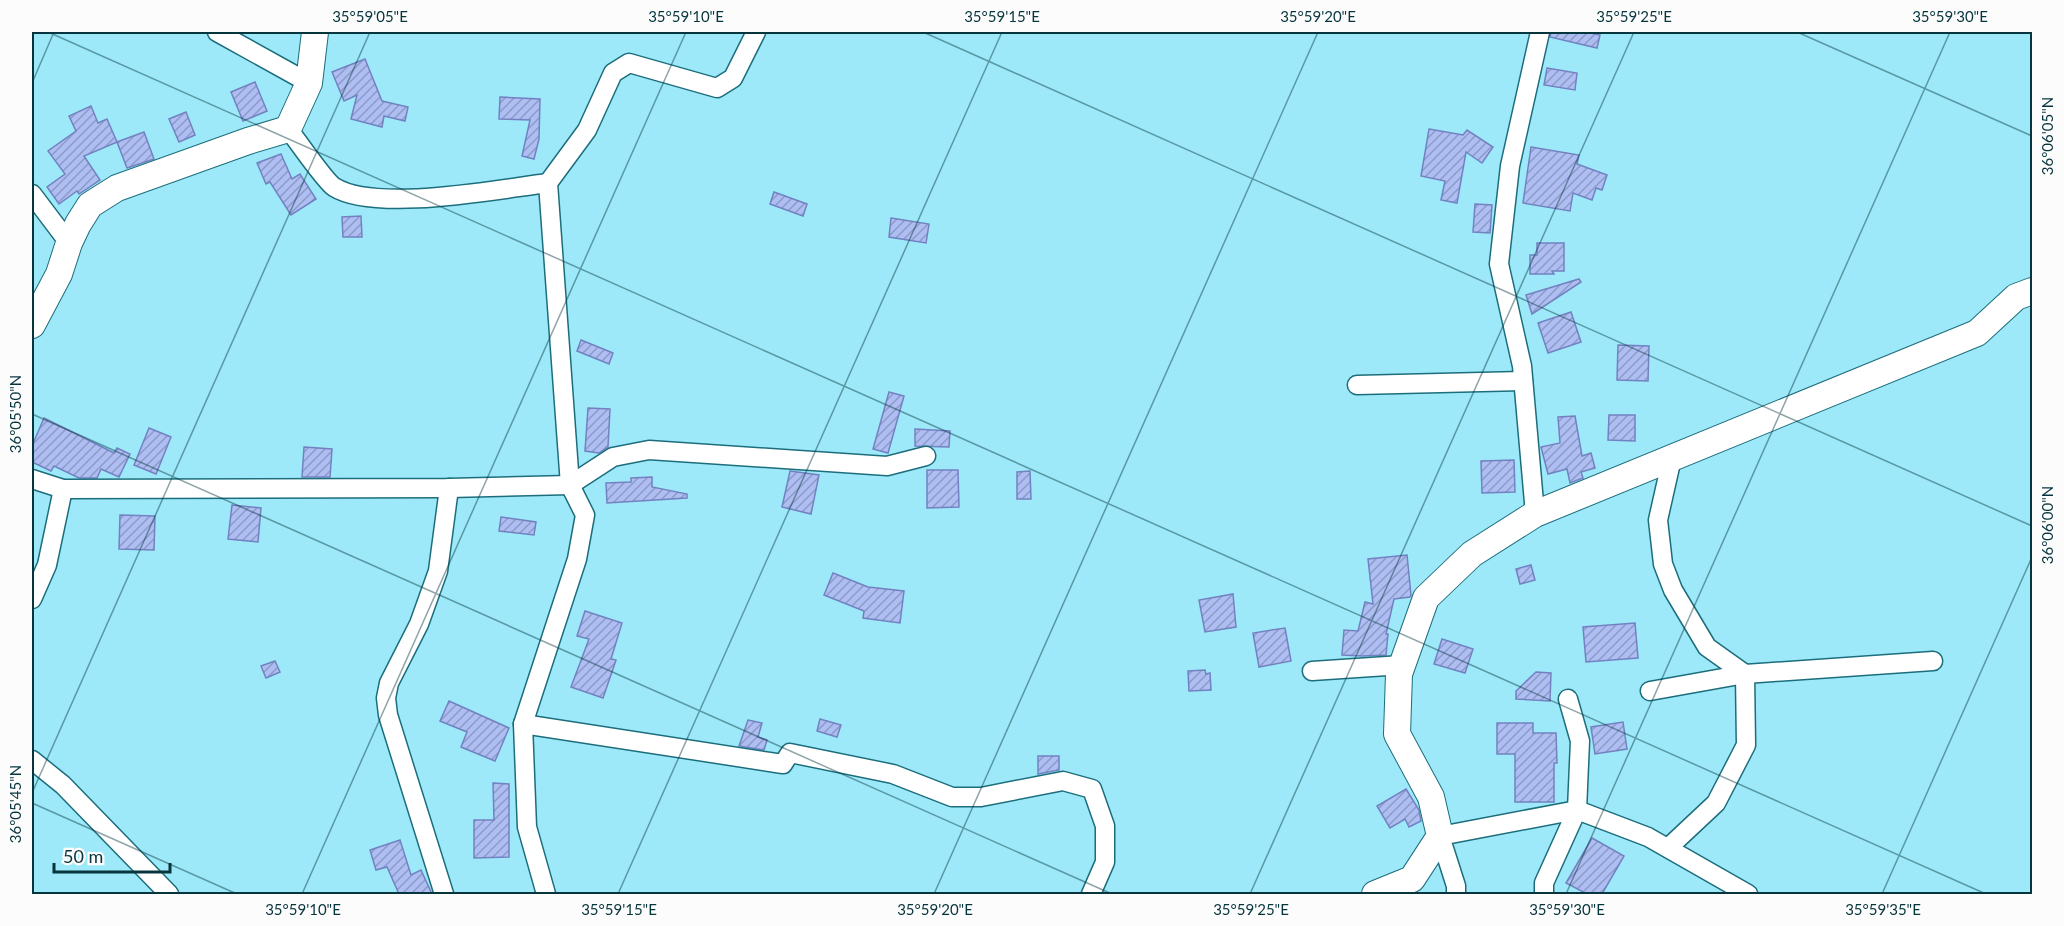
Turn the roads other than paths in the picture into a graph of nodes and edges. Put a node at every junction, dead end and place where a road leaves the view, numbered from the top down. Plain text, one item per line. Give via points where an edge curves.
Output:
1 (217, 32) edge
2 (315, 32) edge
3 (756, 32) edge
4 (1540, 32) edge
5 (309, 83) junction
6 (288, 129) junction
7 (548, 183) junction
8 (32, 194) edge
9 (69, 243) junction
10 (2032, 291) edge
11 (32, 325) edge
12 (1523, 381) junction
13 (1357, 385) dead end
14 (926, 456) dead end
15 (1672, 458) junction
16 (32, 479) edge
17 (570, 485) junction
18 (448, 488) junction
19 (63, 489) junction
20 (1535, 514) junction
21 (32, 599) edge
22 (1933, 661) dead end
23 (1402, 665) junction
24 (1311, 671) dead end
25 (1745, 674) junction
26 (1650, 691) dead end
27 (1568, 699) dead end
28 (523, 724) junction
29 (32, 760) edge
30 (1577, 810) junction
31 (1440, 836) junction
32 (1668, 848) junction
33 (170, 894) edge
34 (444, 894) edge
35 (546, 894) edge
36 (1091, 894) edge
37 (1375, 894) edge
38 (1456, 894) edge
39 (1544, 894) edge
40 (1748, 894) edge

1 - 5 street
2 - 5 street
3 - 7 street via 734,78 717,88 628,63 613,74 587,130
4 - 12 street via 1510,166 1499,264
5 - 6 street
6 - 7 street via 333,186 358,196 411,199
6 - 9 street via 117,188 90,205
7 - 17 street
8 - 9 street
9 - 11 street via 59,274
10 - 15 street via 2016,297 1977,333
12 - 13 street
12 - 20 street
14 - 17 street via 887,466 649,450 613,457
15 - 20 street
15 - 25 street via 1658,520 1663,564 1673,590 1707,647
16 - 19 street
17 - 18 street
17 - 28 street via 585,515 577,559
18 - 19 street
18 - 34 street via 438,571 419,624 388,683 386,698
19 - 21 street via 47,565
20 - 23 street via 1472,554 1426,598
22 - 25 street
23 - 24 street
23 - 31 street via 1397,734 1431,797
25 - 26 street
25 - 32 street via 1746,745 1716,803
27 - 30 street via 1580,741
28 - 35 street via 527,827
28 - 36 street via 783,764 790,753 893,774 951,797 981,796 1063,781 1092,789 1105,826 1105,862
29 - 33 street via 63,785
30 - 31 street
30 - 32 street
30 - 39 street via 1544,883
31 - 37 street via 1412,879
31 - 38 street
32 - 40 street

